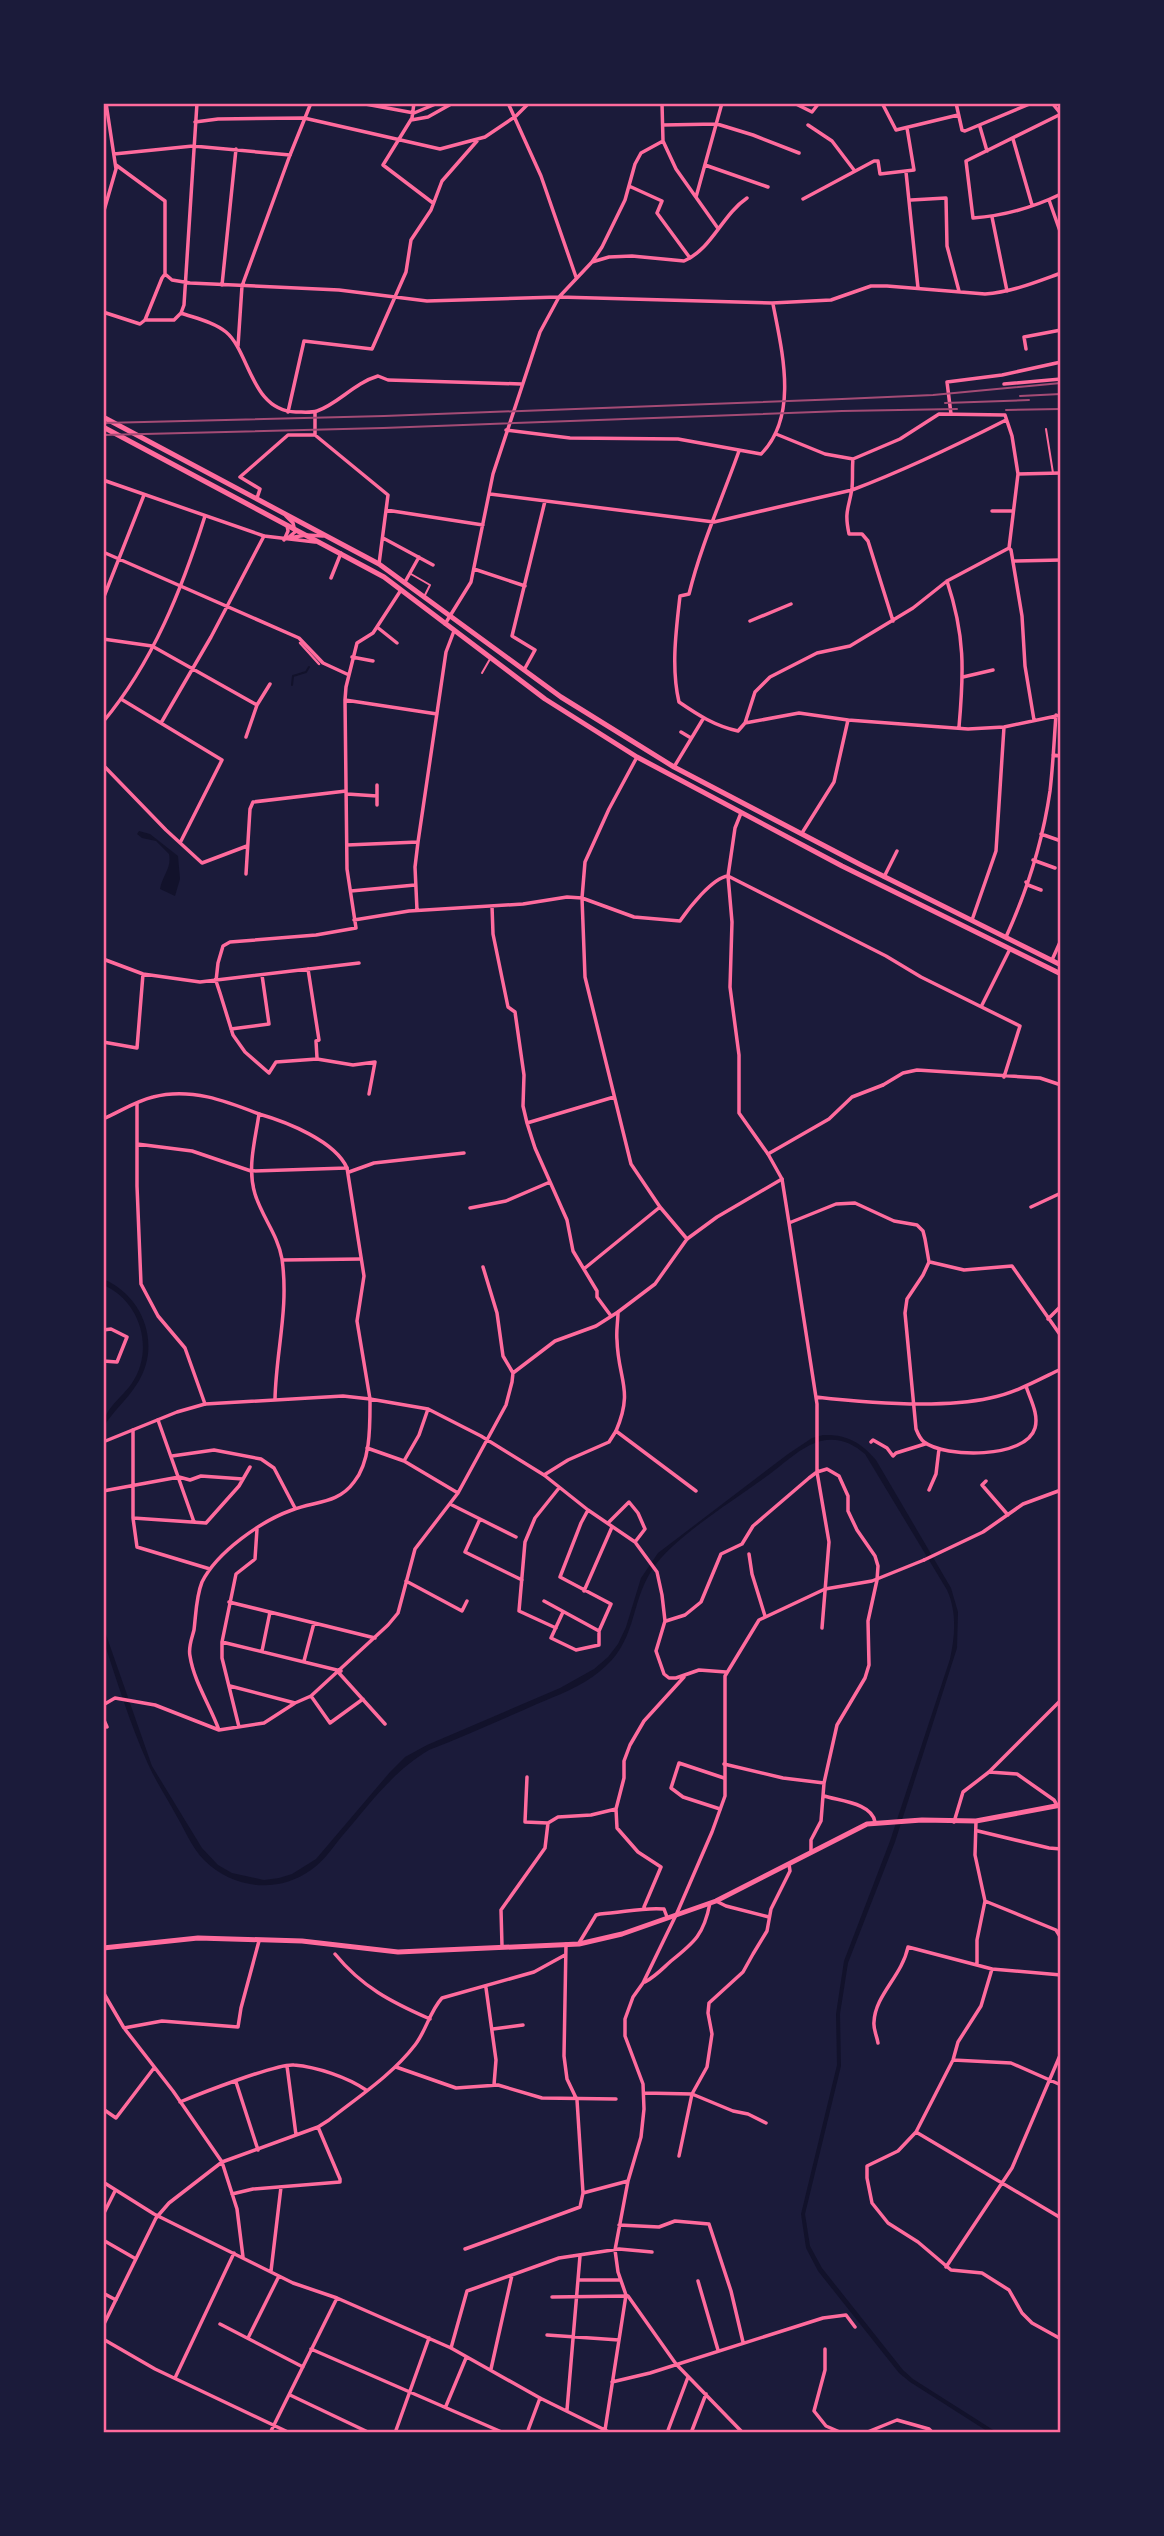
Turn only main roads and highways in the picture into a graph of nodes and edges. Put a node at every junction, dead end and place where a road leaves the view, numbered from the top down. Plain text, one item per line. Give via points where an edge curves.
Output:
1 (103, 417) edge
2 (103, 427) edge
3 (1061, 965) edge
4 (1061, 974) edge
5 (1059, 1805) edge
6 (103, 1948) edge

1 - 3 main road via 379,564 561,696 674,767
2 - 4 main road via 384,577 545,699 637,757 842,866
5 - 6 main road via 976,1821 875,1822 713,1902 579,1944 398,1952 328,1943 198,1938

